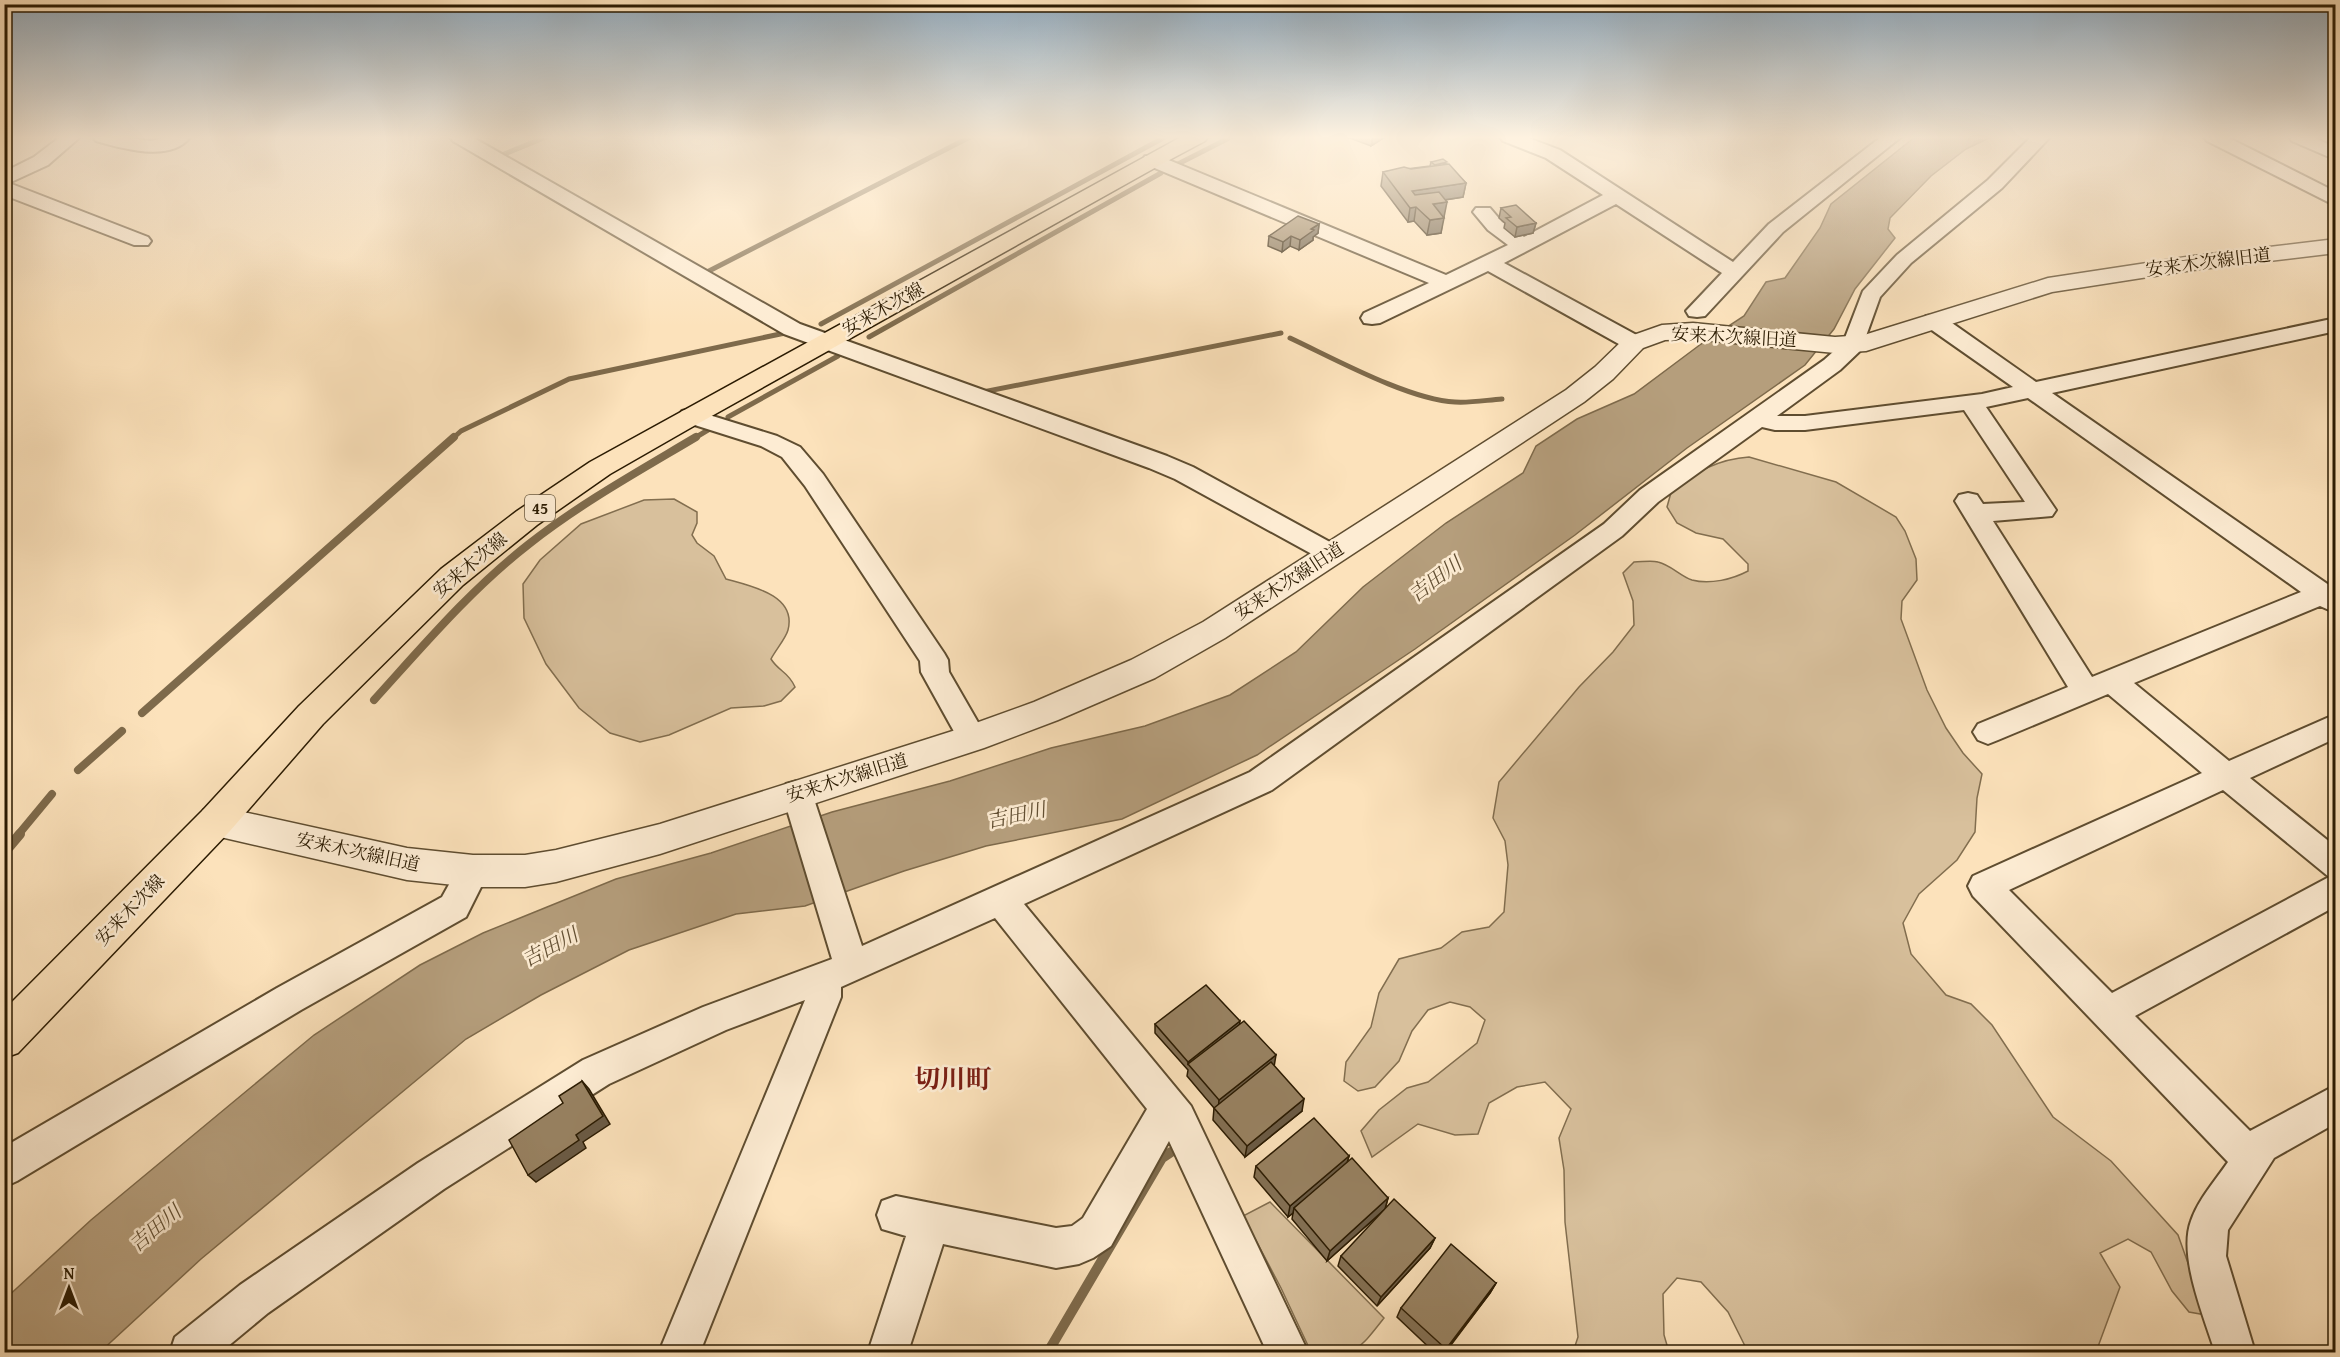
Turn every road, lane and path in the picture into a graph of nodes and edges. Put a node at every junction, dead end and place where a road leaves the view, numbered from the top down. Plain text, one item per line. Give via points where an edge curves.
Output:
1 (36, 200) edge
2 (569, 200) edge
3 (1079, 200) edge
4 (1248, 200) edge
5 (1608, 200) edge
6 (1626, 200) edge
7 (1809, 200) edge
8 (1974, 200) edge
9 (1483, 212) dead end
10 (141, 241) dead end
11 (1522, 245) junction
12 (2336, 246) edge
13 (1489, 263) junction
14 (1733, 271) junction
15 (1446, 283) junction
16 (1372, 318) dead end
17 (1934, 321) junction
18 (1691, 324) junction
19 (2336, 324) edge
20 (823, 342) junction
21 (1634, 344) junction
22 (1844, 345) junction
23 (2031, 391) junction
24 (1971, 403) junction
25 (690, 416) junction
26 (1760, 418) junction
27 (1330, 553) junction
28 (2329, 599) edge
29 (2099, 687) junction
30 (2336, 725) edge
31 (1988, 732) dead end
32 (972, 738) junction
33 (2226, 776) junction
34 (800, 802) junction
35 (216, 821) junction
36 (2336, 866) edge
37 (473, 871) junction
38 (2336, 889) edge
39 (1001, 901) junction
40 (841, 967) junction
41 (2107, 1013) junction
42 (4, 1039) edge
43 (2336, 1103) edge
44 (1169, 1106) junction
45 (2251, 1159) junction
46 (4, 1168) edge
47 (190, 1353) edge
48 (680, 1353) edge
49 (888, 1353) edge
50 (1288, 1353) edge
51 (2235, 1353) edge

1 - 10 street
2 - 20 street via 792,329
3 - 20 main road, 安来木次線 / 45
4 - 15 street
5 - 11 street
6 - 14 street
7 - 14 street
8 - 22 street via 1904,259 1877,288
9 - 11 street
11 - 13 street
12 - 17 street, 安来木次線旧道 via 2068,281
13 - 15 street
13 - 21 street
14 - 18 street
15 - 16 street
17 - 22 street, 安来木次線旧道 via 1878,341
17 - 23 street
18 - 21 street, 安来木次線旧道
18 - 22 street, 安来木次線旧道
19 - 23 street
20 - 25 main road, 安来木次線 / 45
20 - 27 street via 1158,462
21 - 27 street, 安来木次線旧道 via 1575,396
22 - 26 street via 1832,365
23 - 24 street
23 - 28 street
24 - 26 street via 1805,423 1775,423
24 - 29 street via 2043,510 1972,507
25 - 32 street via 791,452 814,480 934,660 935,672
25 - 35 main road, 安来木次線 / 45 via 600,468 526,518 452,577 311,715
26 - 39 street via 1649,496 1613,530 1261,781
27 - 32 street, 安来木次線旧道 via 1214,630 1143,669
28 - 29 street
29 - 31 street
29 - 33 street
30 - 33 street
32 - 34 street, 安来木次線旧道
33 - 36 street
33 - 41 street via 1984,886
34 - 37 street, 安来木次線旧道 via 592,857 525,870
34 - 40 street
35 - 37 street, 安来木次線旧道 via 407,864
35 - 42 main road, 安来木次線 / 45
37 - 46 street via 454,907 289,999
38 - 41 street
39 - 40 street
39 - 44 street
40 - 47 street via 596,1072 431,1176 254,1299
40 - 48 street via 824,997
41 - 45 street
43 - 45 street via 2261,1145
44 - 49 street via 1097,1232 1079,1244 1056,1248 913,1219
44 - 50 street
45 - 51 street via 2209,1224 2206,1256

